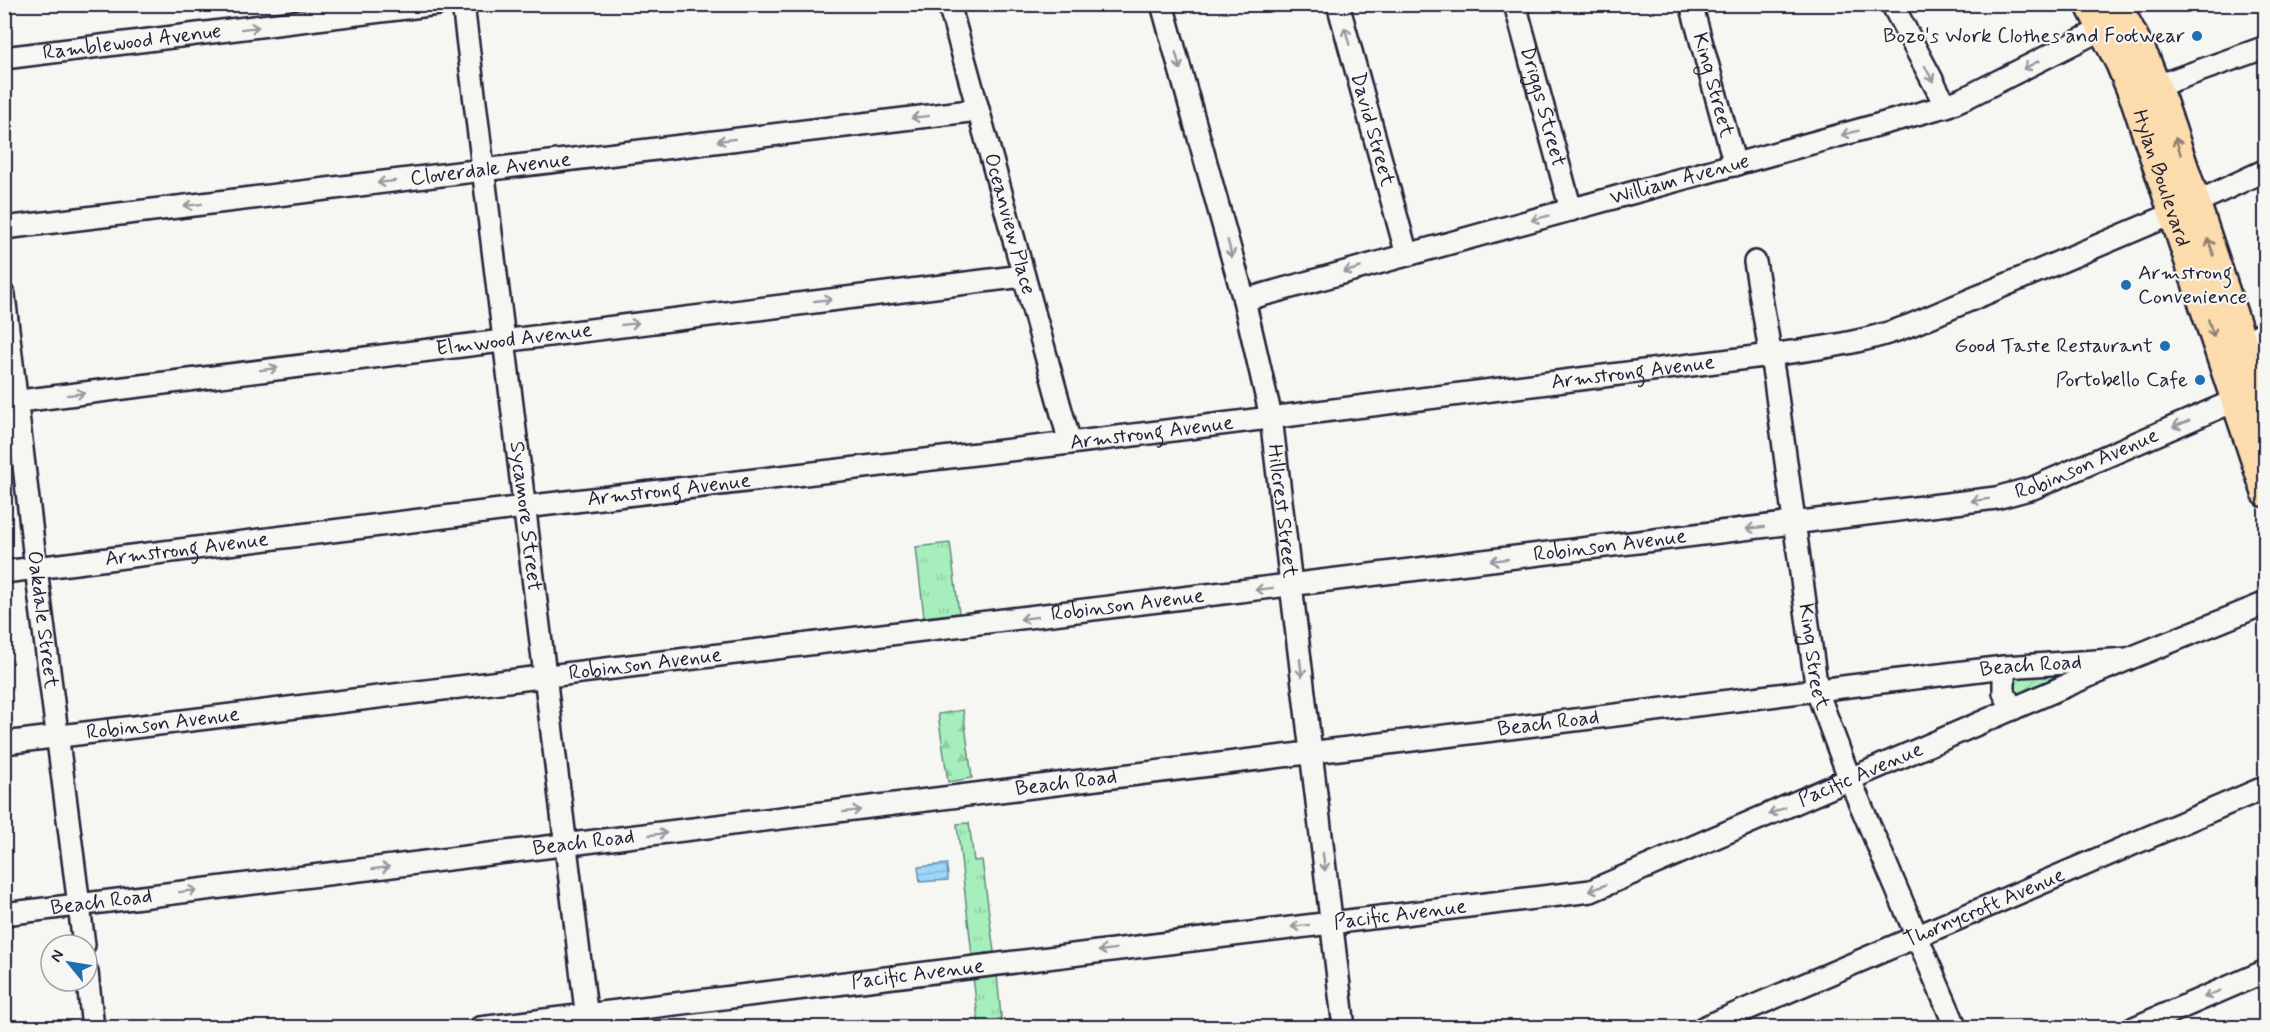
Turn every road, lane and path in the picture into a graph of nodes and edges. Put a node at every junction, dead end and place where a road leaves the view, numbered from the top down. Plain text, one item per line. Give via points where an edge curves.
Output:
1 (438, 4) edge
2 (463, 4) edge
3 (949, 4) edge
4 (1162, 4) edge
5 (1338, 4) edge
6 (1515, 4) edge
7 (1691, 4) edge
8 (1892, 4) edge
9 (2089, 4) edge
10 (2117, 4) edge
11 (2102, 29) junction
12 (2265, 47) edge
13 (4, 58) edge
14 (2157, 86) junction
15 (1946, 106) junction
16 (978, 110) junction
17 (1735, 165) junction
18 (483, 170) junction
19 (2265, 170) edge
20 (2184, 208) junction
21 (1571, 210) junction
22 (4, 228) edge
23 (1407, 255) junction
24 (1755, 262) dead end
25 (1023, 276) junction
26 (4, 295) edge
27 (1244, 300) junction
28 (2254, 337) edge
29 (504, 340) junction
30 (1771, 355) junction
31 (2235, 401) junction
32 (11, 402) edge
33 (2265, 413) edge
34 (1271, 417) junction
35 (1070, 443) junction
36 (2265, 493) edge
37 (524, 507) junction
38 (1794, 523) junction
39 (36, 568) junction
40 (4, 572) edge
41 (1290, 586) junction
42 (2265, 603) edge
43 (2128, 658) junction
44 (2004, 667) junction
45 (545, 677) junction
46 (1818, 691) junction
47 (2013, 709) junction
48 (57, 737) junction
49 (4, 743) edge
50 (1311, 754) junction
51 (1850, 780) junction
52 (2265, 787) edge
53 (565, 845) junction
54 (80, 905) junction
55 (4, 914) edge
56 (1332, 922) junction
57 (83, 933) edge
58 (1918, 936) junction
59 (2265, 971) edge
60 (89, 993) edge
61 (587, 1021) edge
62 (93, 1028) edge
63 (480, 1028) edge
64 (1344, 1028) edge
65 (1702, 1028) edge
66 (1956, 1028) edge
67 (2134, 1028) edge

13 -> 1 street, Ramblewood Avenue
2 - 18 street, Sycamore Street
3 - 16 street, Oceanview Place
4 -> 27 street, Hillcrest Street
23 -> 5 street, David Street
6 - 21 street, Driggs Street
7 - 17 street, King Street
8 -> 15 street
9 - 11 main road, Hylan Boulevard
10 - 14 main road, Hylan Boulevard
11 -> 15 street, William Avenue
11 - 20 main road, Hylan Boulevard
12 - 14 street
20 -> 14 main road, Hylan Boulevard
15 -> 17 street, William Avenue
16 -> 18 street, Cloverdale Avenue
16 - 25 street, Oceanview Place
17 - 21 street, William Avenue
18 -> 22 street, Cloverdale Avenue
18 - 29 street, Sycamore Street
19 - 20 street, Armstrong Avenue
28 -> 20 main road, Hylan Boulevard
20 - 30 street, Armstrong Avenue via 1895,331
20 -> 31 main road, Hylan Boulevard
21 -> 23 street, William Avenue
23 -> 27 street, William Avenue
24 - 30 street, King Street
29 -> 25 street, Elmwood Avenue
25 - 35 street, Oceanview Place
26 - 32 street, Oakdale Street
27 - 34 street, Hillcrest Street
28 - 33 main road, Hylan Boulevard
32 -> 29 street, Elmwood Avenue
29 - 37 street, Sycamore Street
30 - 34 street, Armstrong Avenue
30 - 38 street, King Street
31 - 36 main road, Hylan Boulevard
31 -> 38 street, Robinson Avenue via 2008,496
32 - 39 street, Oakdale Street
34 - 35 street, Armstrong Avenue
34 - 41 street, Hillcrest Street
35 - 37 street, Armstrong Avenue
37 - 39 street, Armstrong Avenue
37 - 45 street, Sycamore Street
38 -> 41 street, Robinson Avenue
38 - 46 street, King Street
39 - 40 street, Armstrong Avenue
39 - 48 street, Oakdale Street
41 -> 45 street, Robinson Avenue
41 -> 50 street, Hillcrest Street
42 - 43 street, Pacific Avenue
43 - 44 street, Beach Road
43 - 47 street, Pacific Avenue
44 - 46 street, Beach Road
44 - 47 street via 2004,693
45 - 48 street, Robinson Avenue
45 - 53 street, Sycamore Street
46 - 50 street, Beach Road
46 - 51 street, King Street
47 - 51 street, Pacific Avenue
48 - 49 street, Robinson Avenue
48 - 54 street, Oakdale Street
53 -> 50 street, Beach Road
50 -> 56 street, Hillcrest Street
51 -> 56 street, Pacific Avenue via 1590,891
51 - 58 street, King Street
52 - 58 street, Thornycroft Avenue
54 -> 53 street, Beach Road
53 - 61 street, Sycamore Street
54 - 55 street, Beach Road
54 - 57 street, Oakdale Street
56 -> 61 street, Pacific Avenue
56 - 64 street, Hillcrest Street
58 - 65 street, Thornycroft Avenue
58 - 66 street, King Street
59 -> 67 street
60 - 62 street
61 - 63 street, Pacific Avenue

